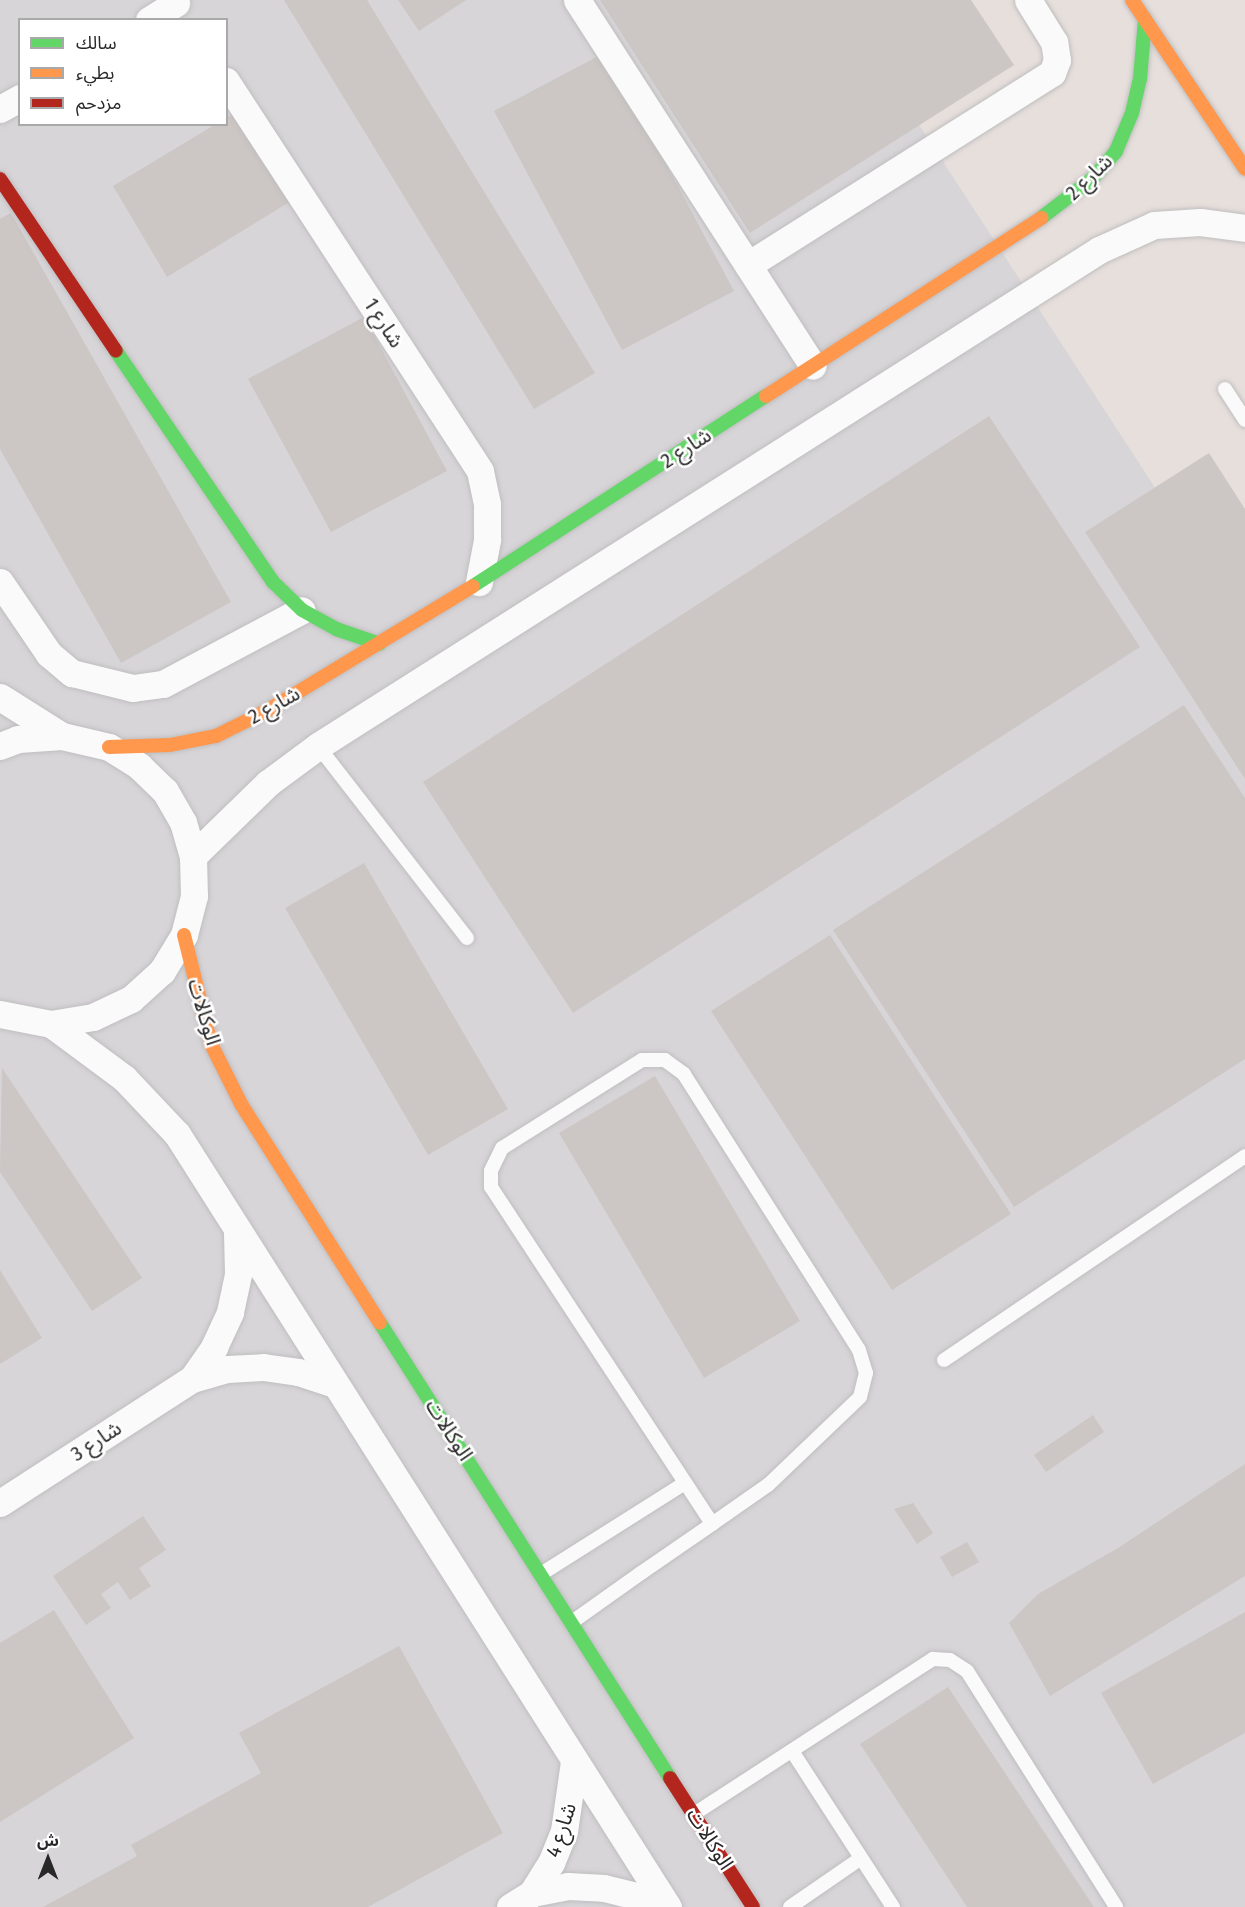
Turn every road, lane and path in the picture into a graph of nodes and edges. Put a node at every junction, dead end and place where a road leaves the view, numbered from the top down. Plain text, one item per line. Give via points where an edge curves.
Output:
1 (578, 0) edge
2 (1028, 0) edge
3 (1132, 0) edge
4 (179, 8) edge
5 (154, 18) edge
6 (1145, 20) junction
7 (228, 84) edge
8 (18, 99) edge
9 (0, 109) edge
10 (1245, 169) edge
11 (0, 179) edge
12 (1245, 228) edge
13 (748, 265) junction
14 (813, 366) junction
15 (1225, 389) dead end
16 (1245, 420) edge
17 (0, 582) edge
18 (479, 582) junction
19 (302, 610) junction
20 (380, 644) junction
21 (0, 697) edge
22 (62, 736) junction
23 (0, 746) edge
24 (318, 746) junction
25 (109, 747) junction
26 (193, 856) junction
27 (184, 935) junction
28 (467, 938) dead end
29 (0, 1014) edge
30 (51, 1023) junction
31 (1245, 1156) edge
32 (237, 1233) junction
33 (944, 1360) dead end
34 (192, 1379) junction
35 (332, 1383) junction
36 (685, 1483) junction
37 (0, 1503) edge
38 (712, 1524) junction
39 (541, 1574) junction
40 (572, 1622) junction
41 (792, 1751) junction
42 (574, 1762) junction
43 (694, 1814) junction
44 (861, 1858) junction
45 (521, 1900) edge
46 (660, 1907) edge
47 (668, 1907) edge
48 (753, 1907) edge
49 (790, 1907) edge
50 (893, 1907) edge
51 (1116, 1907) edge

1 - 13 street
2 - 13 street via 1054,42 1057,60 1052,73
3 - 6 street
4 - 5 street
6 - 10 street
6 - 14 street, شارع 2 via 1140,79 1132,113 1116,151 1092,179 1055,209
7 - 18 street, شارع 1 via 480,471 487,504 487,540
8 - 9 street
11 - 19 street via 273,582
12 - 24 street via 1200,222 1154,225 1098,250
13 - 14 street
14 - 18 street, شارع 2
15 - 16 lane
17 - 19 street via 49,654 72,673 133,688 163,684
18 - 20 street, شارع 2
19 - 20 street via 336,629
20 - 25 street, شارع 2 via 216,736 170,745
21 - 22 street
22 - 23 street via 18,739
22 - 25 street
24 - 26 street via 268,783
24 - 28 lane
25 - 26 street via 140,766 165,791 183,822
26 - 27 street via 194,896
27 - 30 street via 162,971 131,999 93,1017
27 - 39 street, الوكالات via 196,995 212,1044 241,1104
29 - 30 street
30 - 32 street via 124,1078 177,1134
31 - 33 lane
32 - 34 street, شارع 3 via 238,1274 230,1312 214,1347
32 - 35 street
34 - 35 street, شارع 3 via 227,1370 263,1367 298,1372
34 - 37 street, شارع 3
35 - 42 street
36 - 38 lane
36 - 38 lane via 491,1187 491,1171 502,1149 642,1060 665,1060 684,1074 859,1350 866,1373 860,1397 768,1485
36 - 39 lane
38 - 40 lane
39 - 40 street, الوكالات
40 - 43 street, الوكالات
41 - 43 lane
41 - 44 lane
41 - 51 lane via 933,1659 950,1660 967,1671
42 - 45 street, شارع 4 via 572,1797 564,1831
42 - 47 street
43 - 48 street, الوكالات
44 - 49 lane
44 - 50 lane
45 - 46 street, شارع 4 via 568,1886 604,1888

